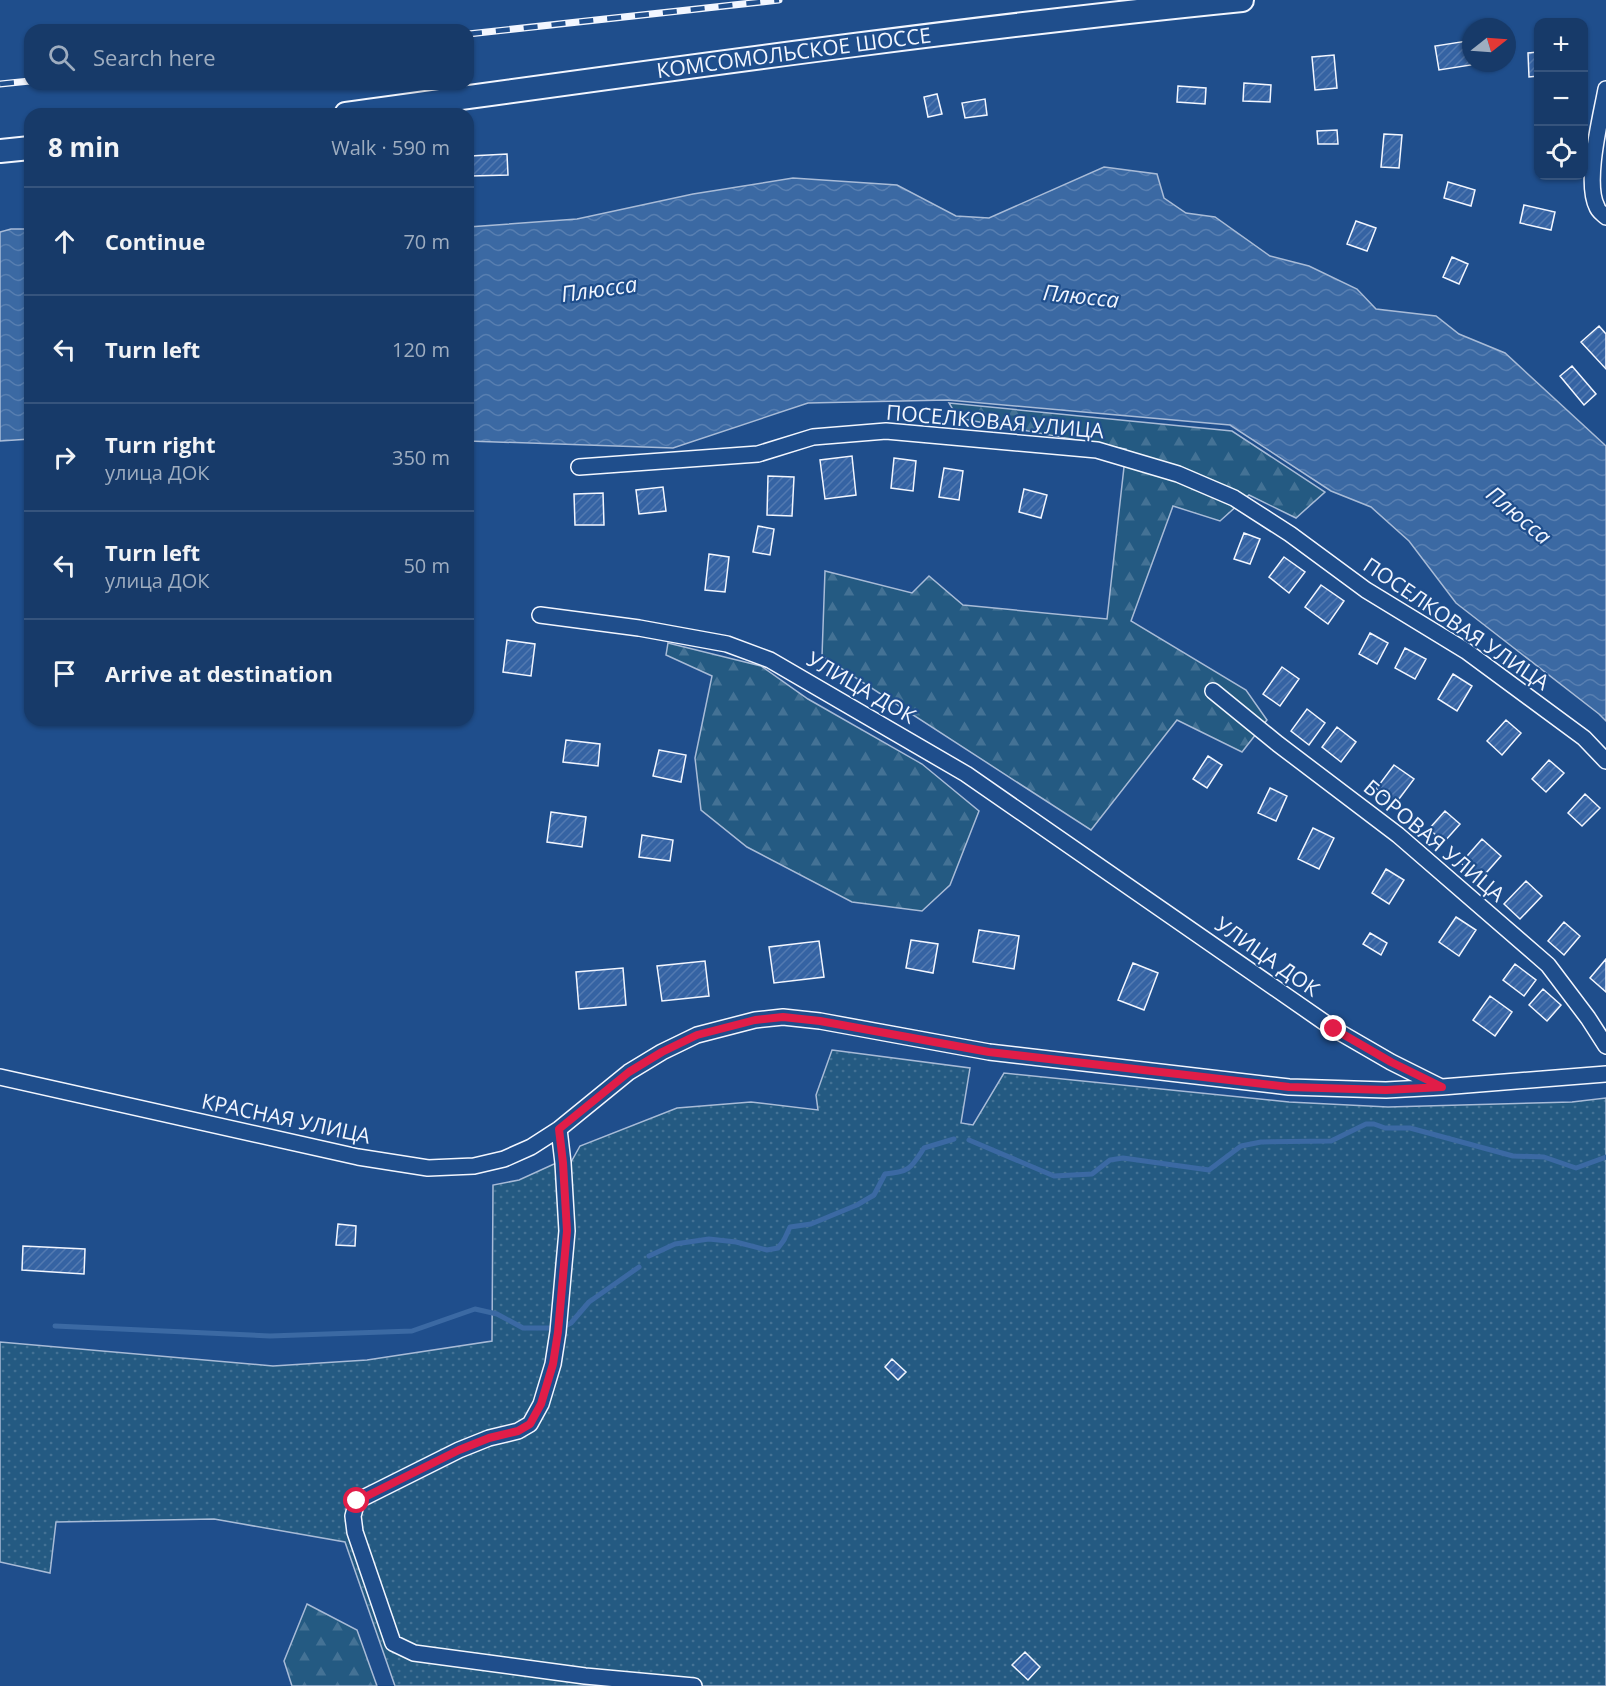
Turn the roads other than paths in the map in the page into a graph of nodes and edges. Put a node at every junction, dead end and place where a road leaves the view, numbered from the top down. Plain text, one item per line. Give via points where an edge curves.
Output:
1 (1242, 0) edge
2 (1606, 89) edge
3 (390, 108) edge
4 (24, 149) edge
5 (0, 151) edge
6 (1606, 217) edge
7 (579, 467) dead end
8 (540, 615) dead end
9 (1213, 690) dead end
10 (1606, 760) edge
11 (1606, 1046) edge
12 (1606, 1074) edge
13 (0, 1077) edge
14 (1442, 1087) junction
15 (559, 1129) junction
16 (694, 1686) edge

1 - 3 main road, КОМСОМОЛЬСКОЕ ШОССЕ via 856,44
2 - 6 street via 1593,162 1593,192 1597,208
4 - 5 main road
7 - 10 street, ПОСЕЛКОВАЯ УЛИЦА via 758,454 813,437 886,431 1109,454 1178,474 1234,498 1366,590 1466,651 1584,738
8 - 14 street, УЛИЦА ДОК via 727,644 770,660 966,774 1334,1029
9 - 11 street, БОРОВАЯ УЛИЦА via 1398,835 1548,964
12 - 14 street
13 - 15 street, КРАСНАЯ УЛИЦА via 358,1157 428,1168 474,1166 504,1159
14 - 15 street via 1289,1087 989,1052 783,1017 697,1035 662,1052 629,1072
15 - 16 street via 567,1231 558,1332 541,1404 530,1424 518,1431 459,1450 357,1501 353,1516 355,1532 393,1643 414,1653 573,1675

